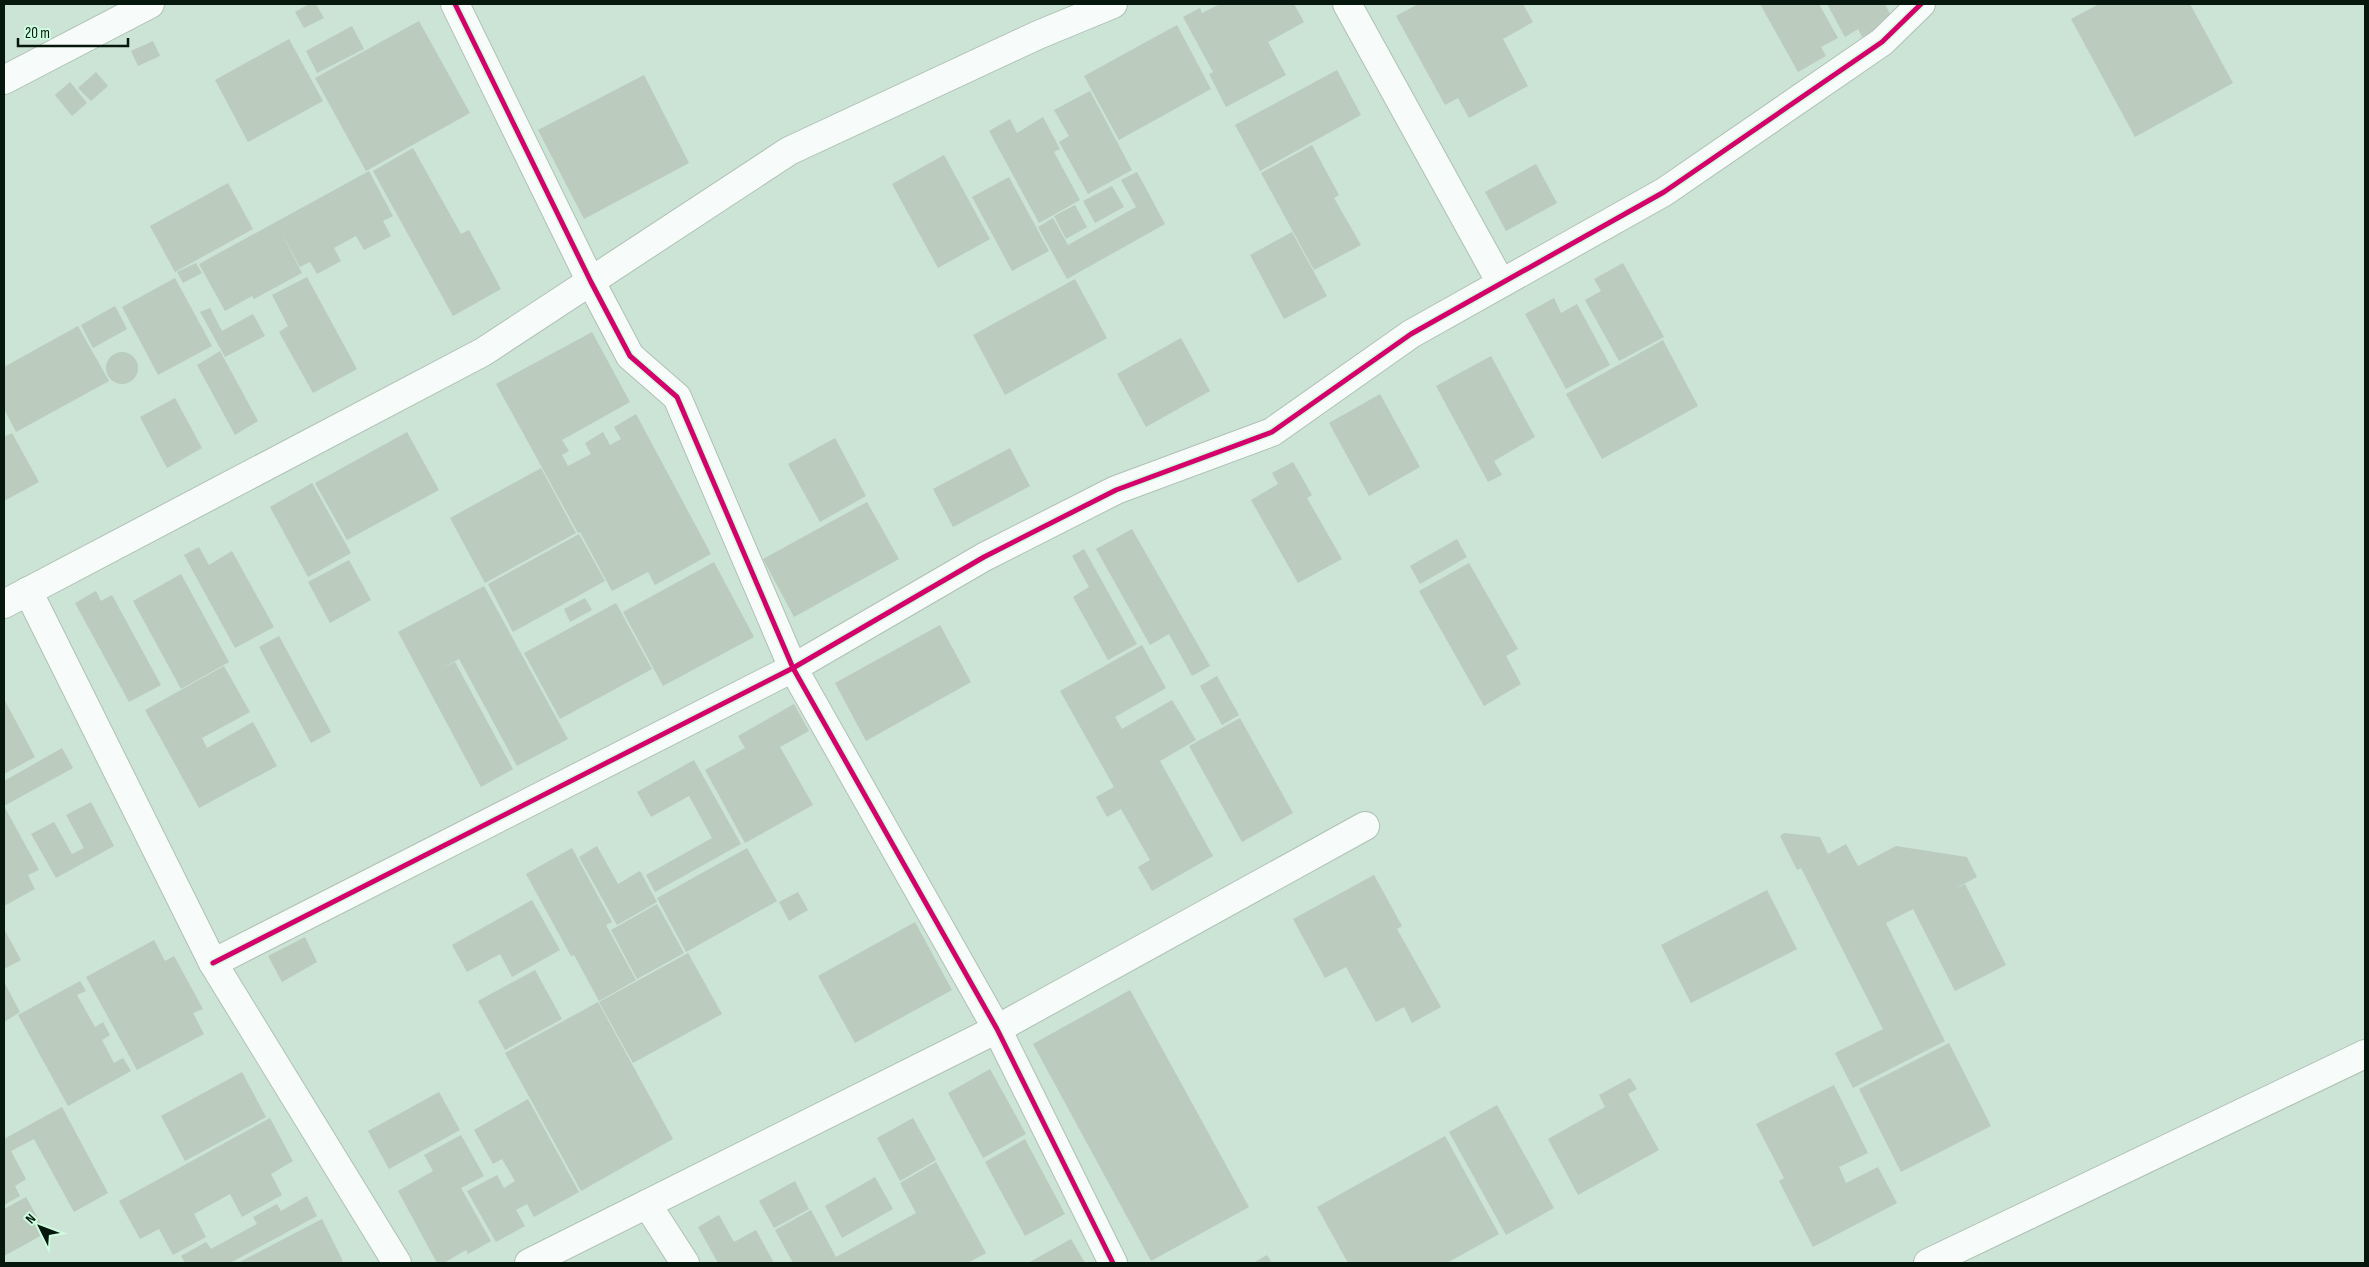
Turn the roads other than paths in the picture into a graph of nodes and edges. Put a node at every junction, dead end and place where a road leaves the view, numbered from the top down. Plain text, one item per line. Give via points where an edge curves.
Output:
1 (150, 4) edge
2 (455, 4) edge
3 (1113, 4) edge
4 (1347, 4) edge
5 (1921, 4) edge
6 (4, 80) edge
7 (591, 282) junction
8 (1501, 283) junction
9 (28, 591) junction
10 (4, 604) edge
11 (793, 668) junction
12 (1365, 826) dead end
13 (213, 963) junction
14 (997, 1029) junction
15 (2365, 1054) edge
16 (647, 1204) junction
17 (398, 1263) edge
18 (529, 1263) edge
19 (685, 1263) edge
20 (1114, 1263) edge
21 (1928, 1263) edge

1 - 6 street
2 - 7 street
3 - 7 street via 1038,35 789,152
4 - 8 street
5 - 8 street via 1882,42 1664,192
7 - 9 street via 483,352
7 - 11 street via 630,356 677,397
8 - 11 street via 1411,334 1272,432 1116,490 984,557
9 - 10 street
9 - 13 street
11 - 13 street
11 - 14 street
12 - 14 street
13 - 17 street
14 - 16 street
14 - 20 street
15 - 21 street
16 - 18 street
16 - 19 street

